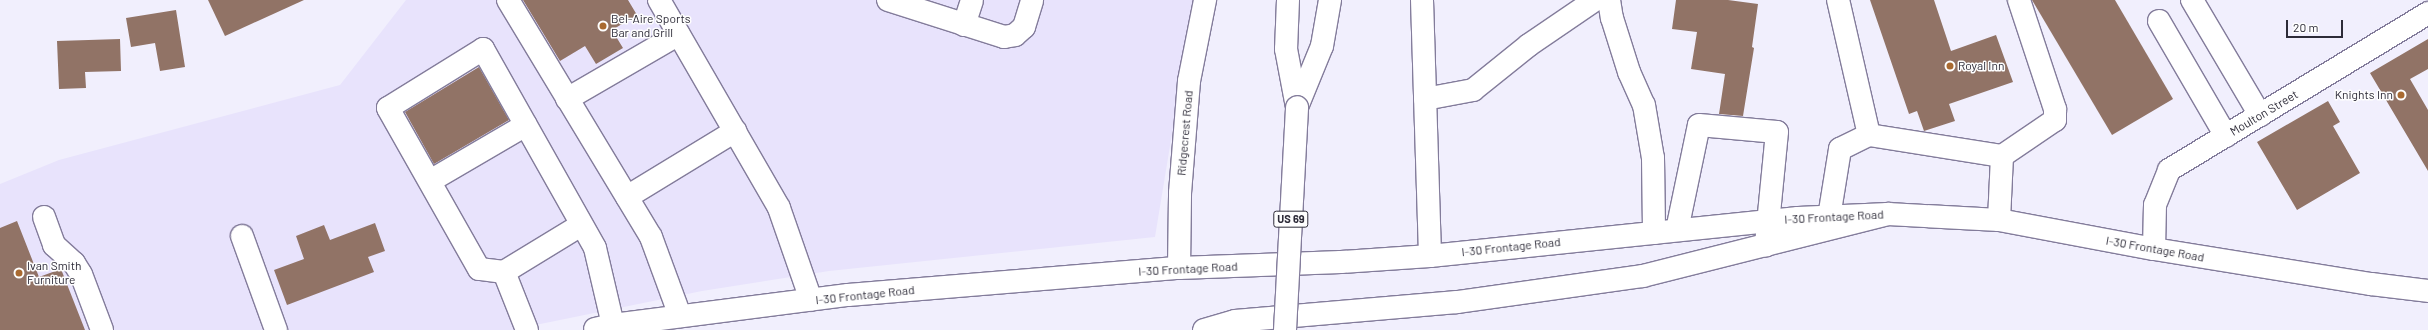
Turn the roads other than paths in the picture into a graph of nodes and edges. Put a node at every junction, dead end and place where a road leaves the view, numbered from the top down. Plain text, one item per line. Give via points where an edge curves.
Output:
1 (508, 0) edge
2 (659, 0) edge
3 (888, 0) edge
4 (972, 0) edge
5 (1032, 0) edge
6 (1204, 0) edge
7 (1288, 0) edge
8 (1330, 0) edge
9 (1422, 0) edge
10 (1595, 0) edge
11 (1609, 0) edge
12 (1838, 0) edge
13 (2019, 0) edge
14 (2192, 0) edge
15 (2428, 13) edge
16 (2159, 21) dead end
17 (964, 24) junction
18 (679, 34) junction
19 (567, 99) junction
20 (1425, 100) junction
21 (1297, 107) junction
22 (2260, 115) junction
23 (526, 126) junction
24 (735, 131) junction
25 (1870, 134) junction
26 (2226, 136) junction
27 (2002, 156) junction
28 (430, 181) junction
29 (627, 197) junction
30 (1888, 214) junction
31 (44, 217) dead end
32 (1829, 217) junction
33 (1999, 220) junction
34 (1768, 221) junction
35 (581, 225) junction
36 (1677, 230) junction
37 (1654, 233) junction
38 (242, 236) dead end
39 (1766, 245) junction
40 (2154, 249) junction
41 (1430, 256) junction
42 (1179, 268) junction
43 (504, 272) junction
44 (2428, 291) edge
45 (811, 300) junction
46 (680, 316) junction
47 (605, 328) edge
48 (102, 330) edge
49 (276, 330) edge
50 (527, 330) edge
51 (592, 330) edge
52 (1204, 330) edge
53 (1285, 330) edge

1 - 19 main road
2 - 18 main road
3 - 17 main road
4 - 17 main road
5 - 17 main road via 1024,27 1015,35 1004,37
6 - 42 main road, Ridgecrest Road via 1189,81 1180,193
7 - 21 main road, US 69 via 1286,49
8 - 21 main road, US 69 via 1322,46
9 - 20 main road
10 - 20 main road via 1529,45 1473,90
11 - 37 main road via 1629,72 1644,105 1652,158
12 - 25 main road
13 - 27 main road via 2055,109 2055,120
14 - 22 main road
15 - 22 main road, Moulton Street
16 - 26 main road
18 - 19 main road
18 - 24 main road
19 - 29 main road
20 - 41 main road
21 - 53 main road, US 69, bridge
22 - 26 main road, Moulton Street
23 - 28 main road
23 - 28 main road via 483,49 388,108
23 - 35 main road
24 - 29 main road
24 - 45 main road via 780,208
25 - 27 main road
25 - 32 main road via 1840,149
26 - 40 main road, Moulton Street via 2169,170 2155,205
27 - 33 main road
28 - 43 main road via 479,268
29 - 46 main road via 651,237
30 - 32 main road, I-30 Frontage Road
30 - 33 main road, I-30 Frontage Road
30 - 39 main road
31 - 48 main road via 54,245 74,263 81,274
32 - 34 main road, I-30 Frontage Road
33 - 40 main road, I-30 Frontage Road
34 - 36 main road, I-30 Frontage Road
34 - 36 main road via 1777,132 1699,125
34 - 39 main road
35 - 43 main road
35 - 47 main road via 594,248
36 - 37 main road, I-30 Frontage Road
37 - 41 main road, I-30 Frontage Road
38 - 49 main road
39 - 52 main road via 1643,276 1457,302 1235,321
40 - 44 main road, I-30 Frontage Road
41 - 42 main road, I-30 Frontage Road
42 - 45 main road, I-30 Frontage Road
43 - 50 main road
45 - 46 main road, I-30 Frontage Road
46 - 47 main road, I-30 Frontage Road
47 - 51 main road, I-30 Frontage Road

